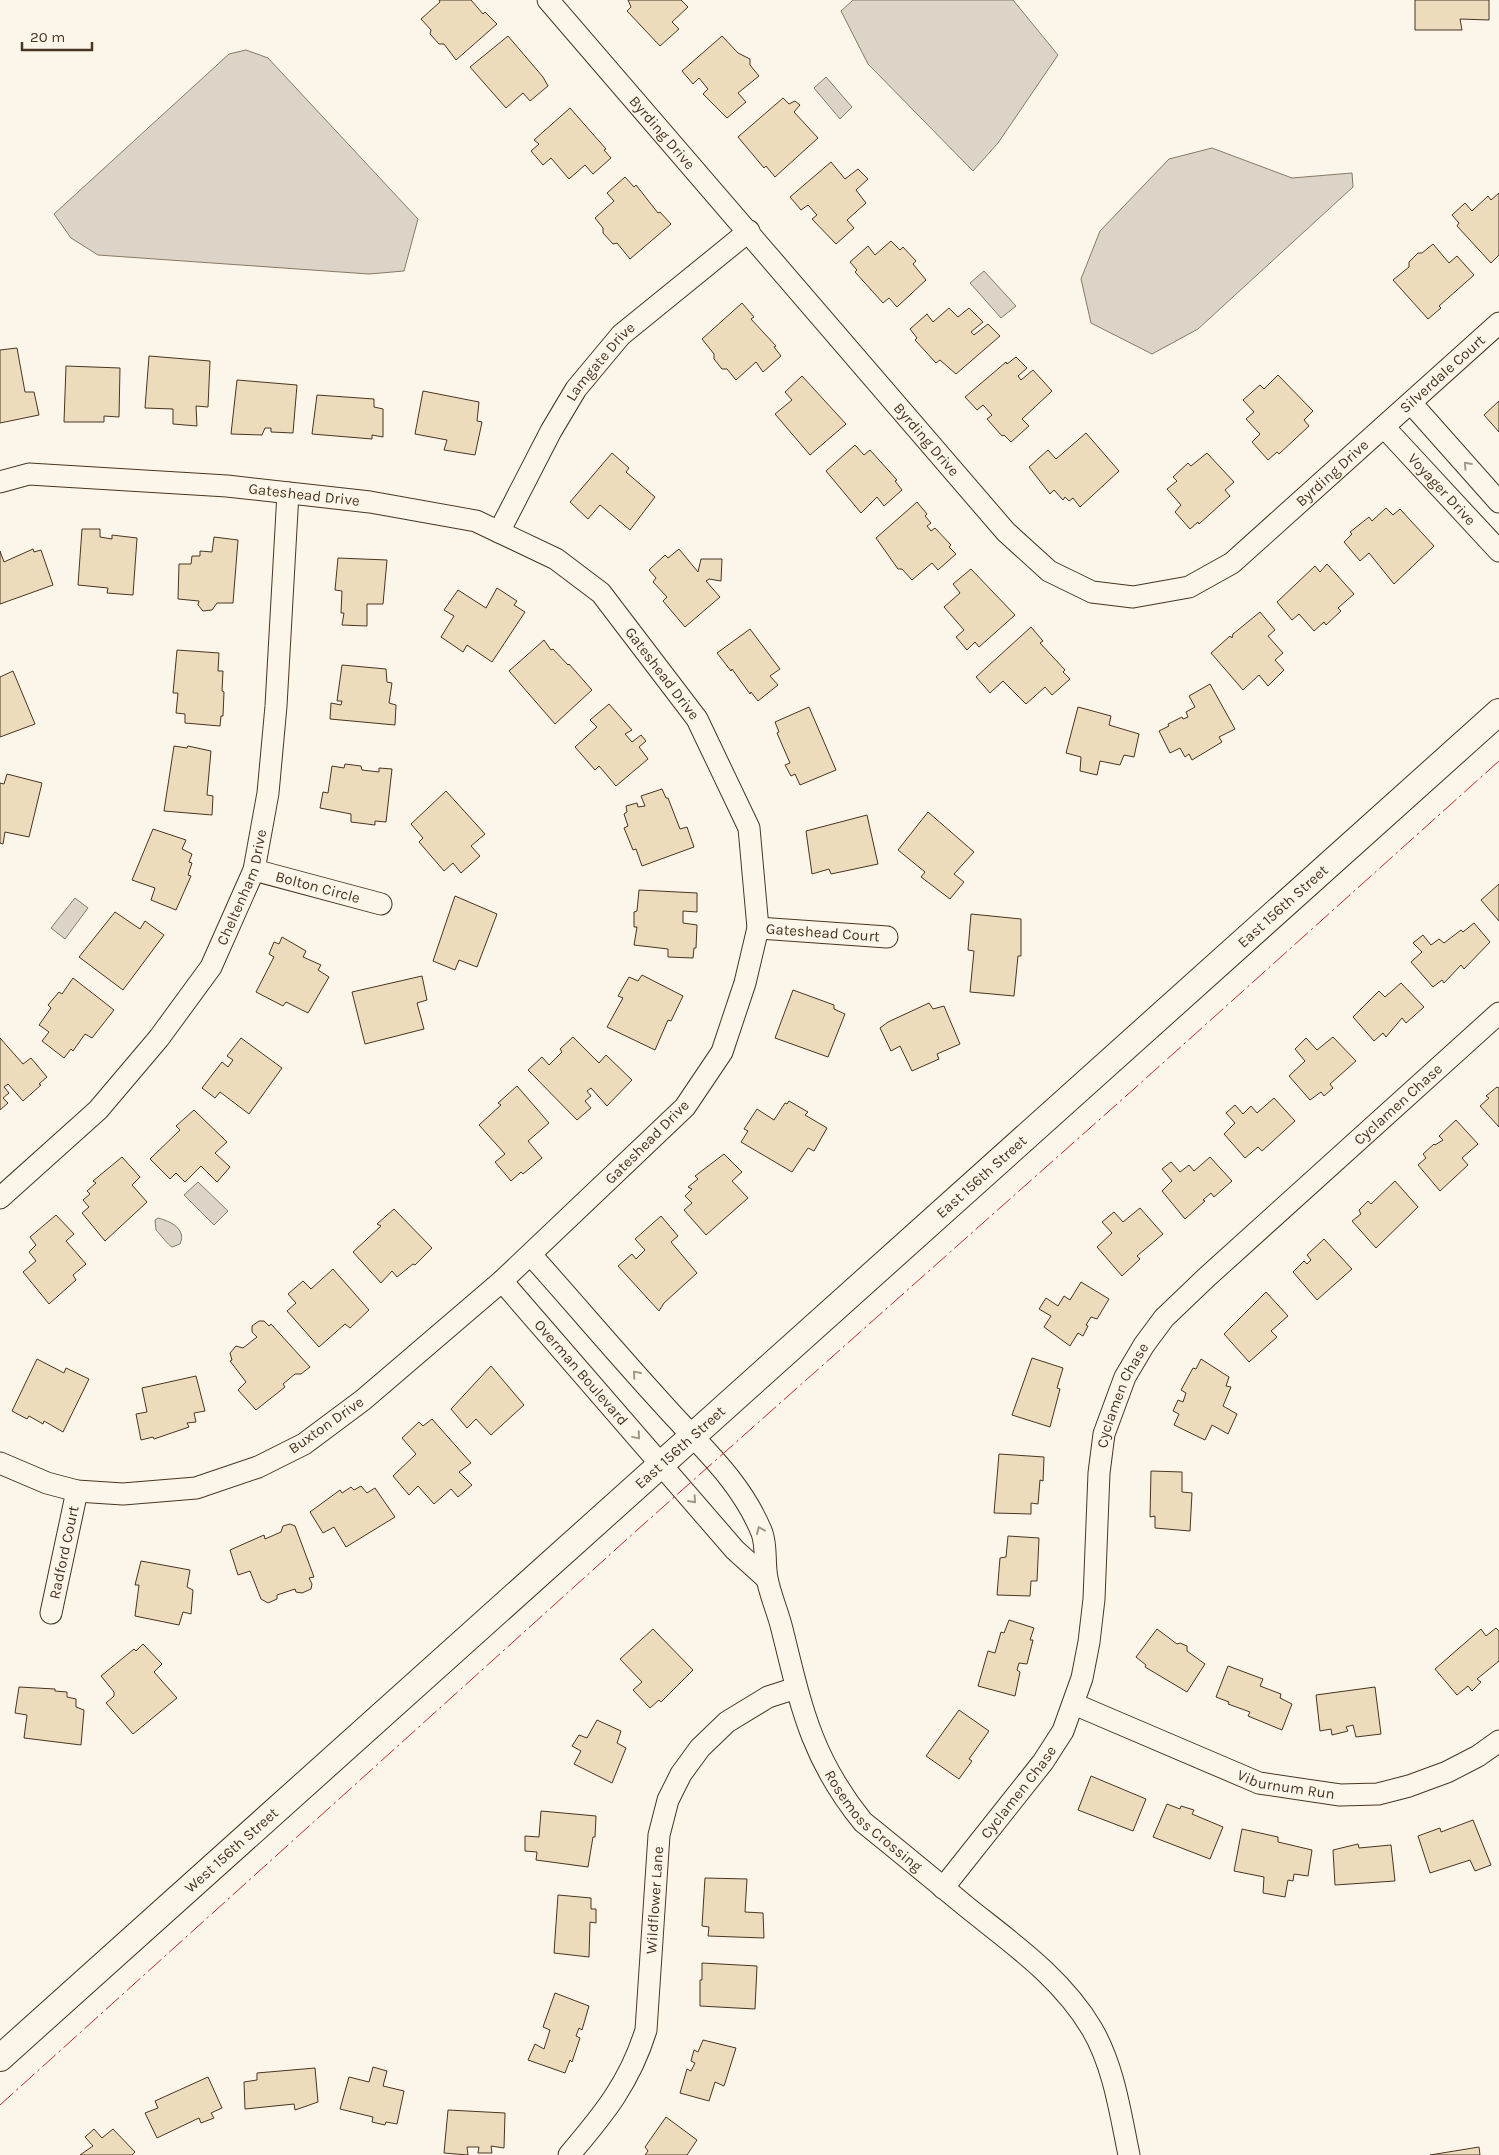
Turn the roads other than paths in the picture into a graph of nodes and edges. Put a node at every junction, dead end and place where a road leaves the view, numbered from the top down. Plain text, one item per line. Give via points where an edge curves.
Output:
1 (548, 0) edge
2 (749, 231) junction
3 (1499, 323) edge
4 (1411, 402) junction
5 (1384, 427) junction
6 (0, 482) edge
7 (288, 493) junction
8 (1499, 502) edge
9 (499, 532) junction
10 (1499, 551) edge
11 (1499, 712) edge
12 (254, 870) junction
13 (382, 904) dead end
14 (758, 928) junction
15 (887, 937) dead end
16 (1499, 1013) edge
17 (0, 1198) edge
18 (532, 1255) junction
19 (502, 1281) junction
20 (693, 1435) junction
21 (0, 1463) edge
22 (661, 1464) junction
23 (77, 1491) junction
24 (766, 1578) junction
25 (51, 1613) dead end
26 (464, 1641) joint
27 (796, 1688) junction
28 (1074, 1704) junction
29 (1499, 1741) edge
30 (943, 1888) junction
31 (0, 2058) edge
32 (569, 2155) edge
33 (1129, 2155) edge

1 - 2 street, Byrding Drive
2 - 5 street, Byrding Drive via 1006,532 1049,572 1092,592 1133,597 1189,587 1232,563
2 - 9 street, Lamgate Drive via 621,335 576,389 550,431
3 - 4 street, Silverdale Court
4 - 5 street, Silverdale Court
8 -> 4 street
5 - 10 street, Voyager Drive
6 - 7 street, Gateshead Drive via 29,474 227,486
7 - 9 street, Gateshead Drive via 370,502 476,521
7 - 12 street, Cheltenham Drive via 276,706 268,793
9 - 14 street, Gateshead Drive via 556,559 601,593 697,719 749,828
11 - 20 street, East 156th Street
12 - 13 street, Bolton Circle
12 - 17 street, Cheltenham Drive via 211,967 159,1038 98,1110
14 - 15 street, Gateshead Court
14 - 18 street, Gateshead Drive via 745,983 722,1052 685,1107
16 - 28 street, Cyclamen Chase via 1208,1276 1164,1318 1144,1345 1126,1377 1104,1434 1099,1473 1094,1599 1089,1642
18 - 19 street, Gateshead Drive
20 -> 18 street, Rosemoss Crossing
19 -> 22 street, Overman Boulevard
19 - 23 street, Buxton Drive via 363,1400 304,1444 258,1467 196,1488 123,1494
20 - 22 street, East 156th Street
24 -> 20 street, Rosemoss Crossing via 763,1535 736,1484
21 - 23 street, Buxton Drive
22 -> 24 street, Overman Boulevard via 735,1550
22 - 26 street, East 156th Street
23 - 25 street, Radford Court
24 - 27 street, Rosemoss Crossing via 782,1626
26 - 31 street, West 156th Street
27 - 30 street, Rosemoss Crossing via 812,1739 827,1772 844,1798 863,1822
27 - 32 street, Wildflower Lane via 768,1697 727,1722 700,1748 672,1791 659,1835 646,2030 625,2083 607,2111
28 - 29 street, Viburnum Run via 1259,1783 1340,1796 1378,1794 1409,1786 1447,1772
28 - 30 street, Cyclamen Chase via 1063,1731 1043,1762
30 - 33 street, Rosemoss Crossing via 1036,1962 1074,2002 1106,2058

